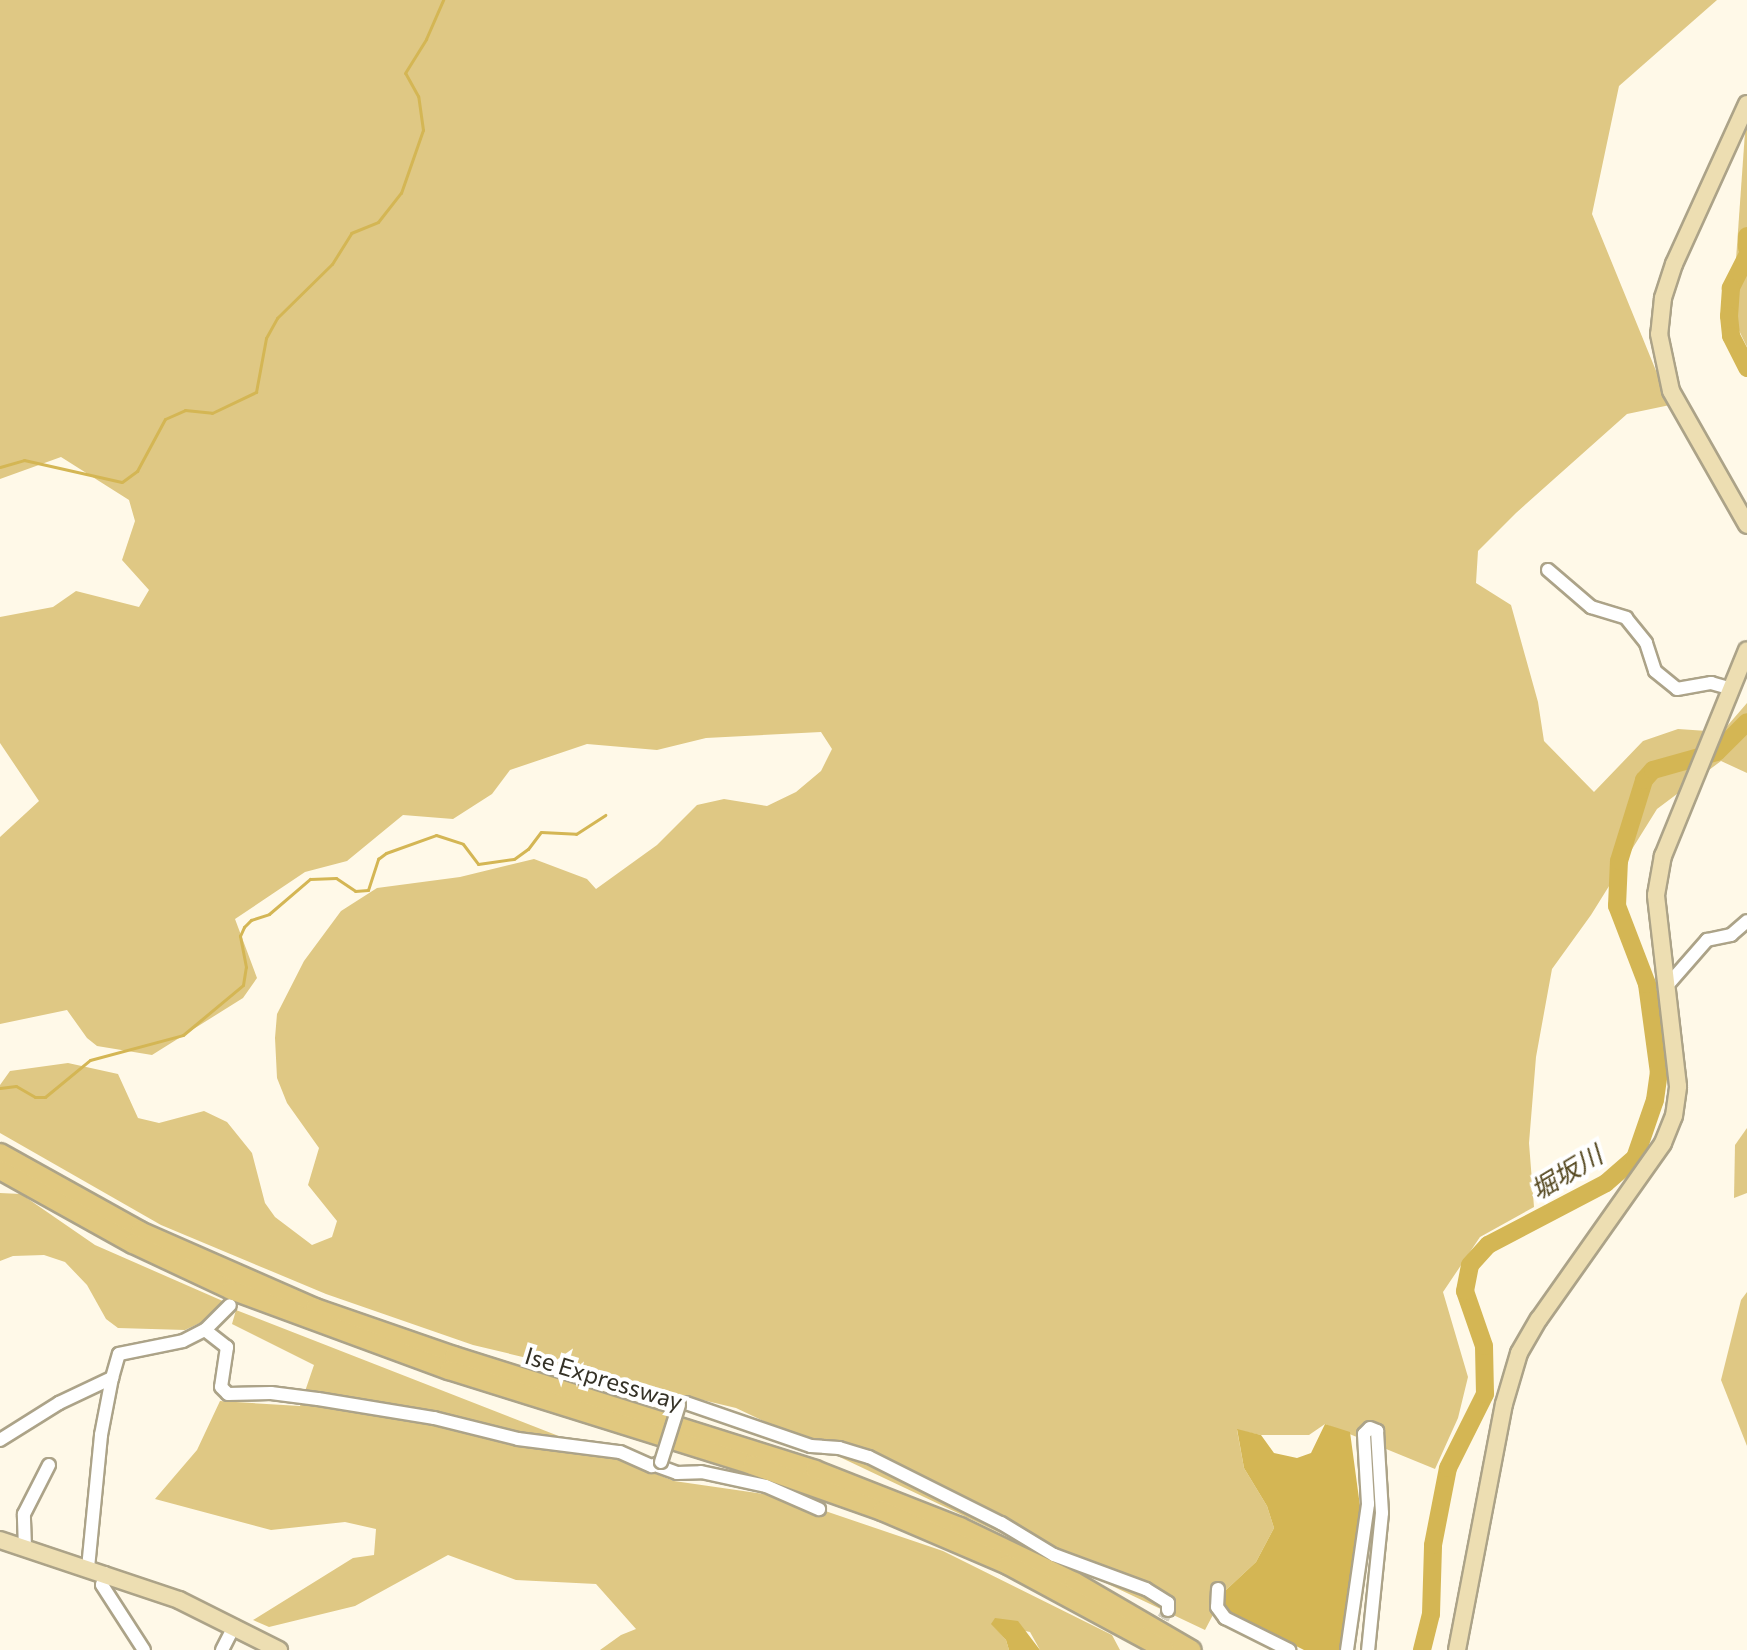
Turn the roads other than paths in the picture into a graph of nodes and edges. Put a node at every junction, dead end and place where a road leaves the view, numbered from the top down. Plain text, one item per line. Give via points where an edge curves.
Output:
1 (1747, 104) edge
2 (1747, 525) edge
3 (1548, 570) dead end
4 (1747, 650) edge
5 (1732, 689) junction
6 (1747, 921) edge
7 (1665, 988) junction
8 (0, 1153) edge
9 (0, 1170) edge
10 (230, 1305) dead end
11 (205, 1330) junction
12 (112, 1378) junction
13 (0, 1440) edge
14 (660, 1464) junction
15 (49, 1465) dead end
16 (819, 1509) dead end
17 (0, 1540) edge
18 (25, 1548) junction
19 (88, 1568) junction
20 (105, 1573) junction
21 (1218, 1589) dead end
22 (1168, 1610) dead end
23 (234, 1626) junction
24 (144, 1650) edge
25 (222, 1650) edge
26 (279, 1650) edge
27 (1165, 1650) edge
28 (1192, 1650) edge
29 (1289, 1650) edge
30 (1347, 1650) edge
31 (1368, 1650) edge
32 (1457, 1650) edge

1 - 2 main road via 1674,264 1659,334 1671,391
3 - 5 street via 1591,607 1626,618 1646,643 1655,671 1677,689 1711,683
4 - 5 main road
5 - 7 main road via 1663,856 1656,895
6 - 7 street via 1731,935 1707,940
7 - 32 main road via 1678,1086 1674,1116 1658,1151 1519,1353 1504,1404
8 - 28 highway, Ise Expressway via 140,1231 315,1308 815,1470 960,1527 1075,1582
9 - 27 highway, Ise Expressway via 133,1244 231,1290 398,1353 882,1511 1008,1565
10 - 11 street
11 - 12 street via 183,1341 119,1354
11 - 14 street via 227,1347 221,1387 228,1394 318,1399 434,1418 518,1439 620,1452
12 - 13 street
12 - 19 street
14 - 16 street via 677,1473 712,1474 766,1486
14 - 22 street, bridge via 679,1405 686,1403 811,1446 869,1457 1054,1555 1146,1589 1168,1603
15 - 18 street via 24,1514
17 - 18 main road
18 - 19 main road
19 - 20 main road
20 - 23 main road
20 - 24 street via 102,1585
21 - 29 street via 1217,1607 1225,1618
23 - 25 street
23 - 26 main road
30 - 31 street via 1368,1504 1364,1434 1370,1428 1377,1431 1382,1503

